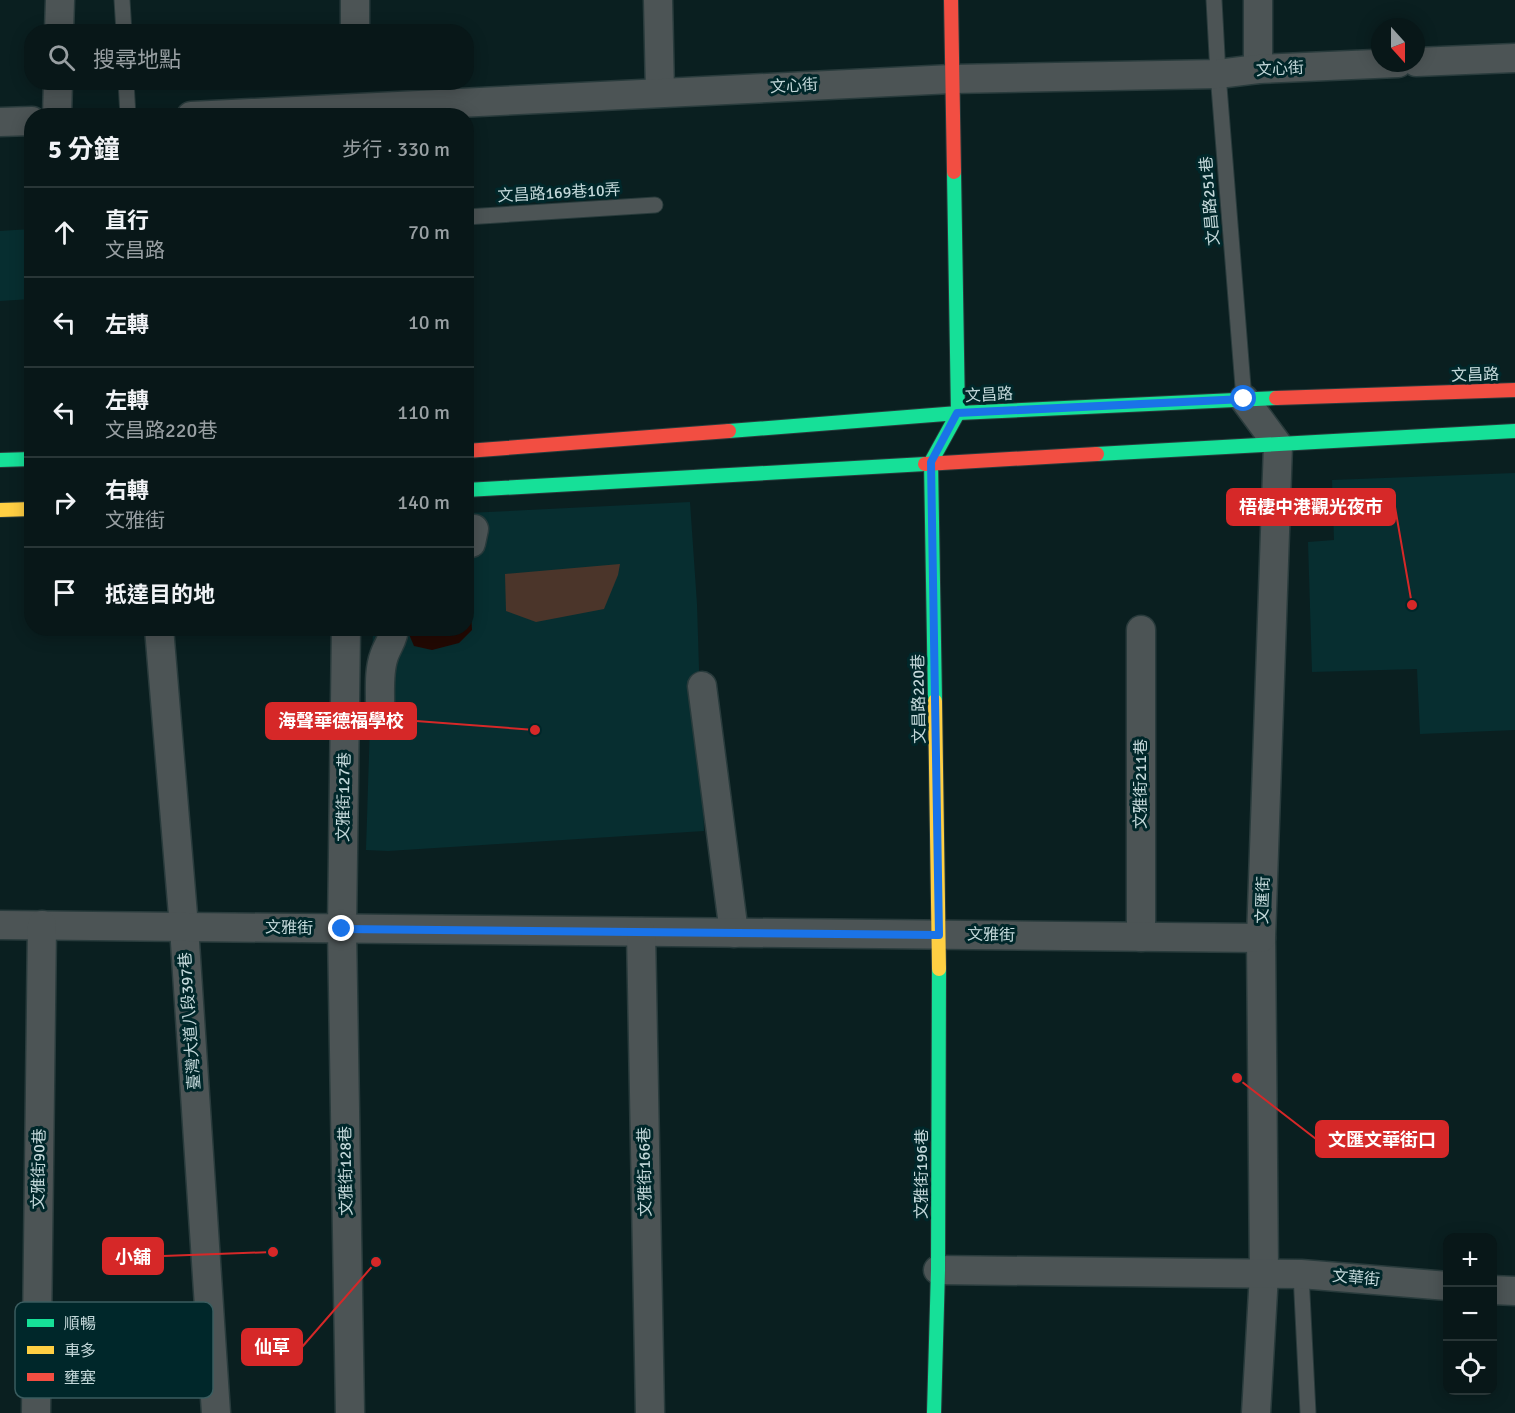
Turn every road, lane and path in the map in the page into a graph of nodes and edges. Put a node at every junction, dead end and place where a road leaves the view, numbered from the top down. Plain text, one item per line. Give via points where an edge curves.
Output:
1 (60, 0) edge
2 (122, 0) edge
3 (355, 0) edge
4 (658, 0) edge
5 (951, 0) edge
6 (1214, 0) edge
7 (1258, 0) edge
8 (59, 24) edge
9 (124, 24) edge
10 (355, 24) edge
11 (1515, 58) edge
12 (1425, 62) edge
13 (1371, 64) edge
14 (1258, 69) junction
15 (1218, 74) junction
16 (952, 79) junction
17 (58, 90) edge
18 (126, 90) edge
19 (660, 92) junction
20 (356, 102) edge
21 (57, 108) edge
22 (128, 108) edge
23 (285, 108) edge
24 (24, 121) edge
25 (0, 122) edge
26 (655, 205) dead end
27 (474, 216) edge
28 (1515, 390) edge
29 (1244, 399) junction
30 (957, 413) junction
31 (1515, 431) edge
32 (1278, 445) junction
33 (474, 450) edge
34 (24, 459) edge
35 (0, 460) edge
36 (931, 462) junction
37 (474, 490) edge
38 (24, 509) edge
39 (0, 510) edge
40 (1141, 630) dead end
41 (160, 636) edge
42 (346, 636) edge
43 (393, 636) edge
44 (702, 686) dead end
45 (380, 701) dead end
46 (0, 925) edge
47 (42, 926) junction
48 (184, 927) junction
49 (342, 929) junction
50 (641, 932) junction
51 (734, 933) junction
52 (939, 935) junction
53 (1142, 937) junction
54 (1262, 938) junction
55 (938, 1270) junction
56 (1264, 1274) junction
57 (1301, 1274) junction
58 (1443, 1286) edge
59 (1497, 1290) edge
60 (1515, 1291) edge
61 (37, 1302) edge
62 (209, 1302) edge
63 (213, 1367) edge
64 (36, 1398) edge
65 (36, 1413) edge
66 (216, 1413) edge
67 (350, 1413) edge
68 (650, 1413) edge
69 (934, 1413) edge
70 (1256, 1413) edge
71 (1308, 1413) edge

1 - 8 street
2 - 9 lane
3 - 10 street
4 - 19 street
5 - 16 street
6 - 15 lane, 文昌路251巷
7 - 14 street
11 - 12 street
13 - 14 street, 文心街
14 - 15 street, 文心街
15 - 16 street, 文心街
15 - 29 lane, 文昌路251巷
16 - 19 street, 文心街
16 - 30 street
17 - 21 street
18 - 22 lane
19 - 20 street, 文心街
20 - 23 street, 文心街
24 - 25 street
26 - 27 lane, 文昌路169巷10弄
28 - 29 street, 文昌路
29 - 30 street, 文昌路
29 - 32 street
30 - 33 street, 文昌路
30 - 36 street
31 - 32 street
32 - 36 street
32 - 54 street, 文匯街
34 - 35 street
36 - 37 street
36 - 52 street, 文昌路220巷
38 - 39 street
40 - 53 street, 文雅街211巷
41 - 48 street, 臺灣大道八段397巷
42 - 49 street, 文雅街127巷
43 - 45 street via 383,657
44 - 51 street
46 - 47 street, 文雅街
47 - 48 street, 文雅街
47 - 61 street, 文雅街90巷
48 - 49 street, 文雅街
48 - 62 street, 臺灣大道八段397巷
49 - 50 street, 文雅街
49 - 67 street, 文雅街128巷
50 - 51 street, 文雅街
50 - 68 street, 文雅街166巷
51 - 52 street, 文雅街
52 - 53 street, 文雅街
52 - 55 street, 文雅街196巷
53 - 54 street, 文雅街
54 - 56 street, 文匯街
55 - 56 street, 文華街
55 - 69 street, 文雅街196巷
56 - 57 street, 文華街
56 - 70 street, 文匯街
57 - 58 street, 文華街
57 - 71 lane
59 - 60 street
63 - 66 street, 臺灣大道八段397巷
64 - 65 street, 文雅街90巷

